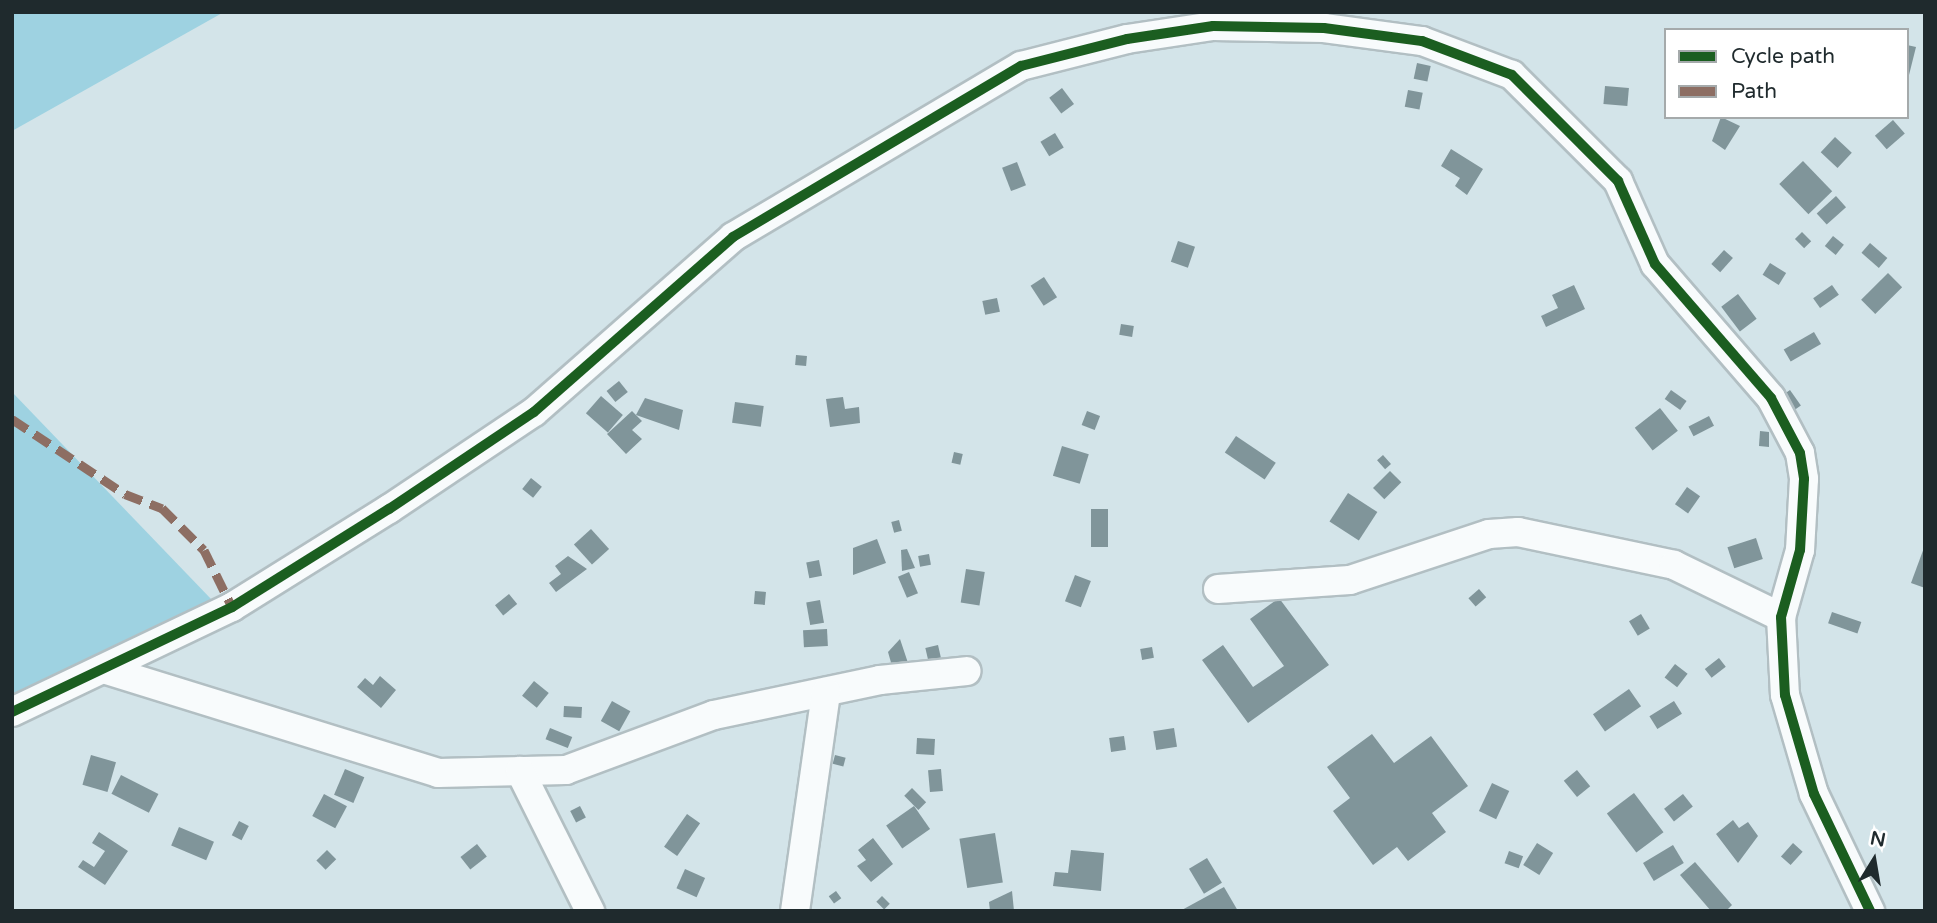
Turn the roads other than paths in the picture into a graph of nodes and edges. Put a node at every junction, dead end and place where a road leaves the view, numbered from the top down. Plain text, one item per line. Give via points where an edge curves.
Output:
1 (1218, 589) dead end
2 (1781, 617) junction
3 (103, 669) junction
4 (967, 671) dead end
5 (826, 692) junction
6 (12, 712) edge
7 (520, 771) junction
8 (590, 911) edge
9 (795, 911) edge
10 (1870, 911) edge

1 - 2 street via 1350,580 1489,534 1518,532 1674,565
2 - 3 street via 1800,550 1800,453 1771,398 1655,264 1618,181 1586,144 1512,75 1482,59 1422,41 1256,24 1060,53 991,82 733,237 684,275 599,361 479,450 232,607
2 - 10 street via 1785,695 1798,751
3 - 6 street
3 - 7 street via 438,773
4 - 5 street
5 - 7 street via 715,715 566,770
5 - 9 street
7 - 8 street

